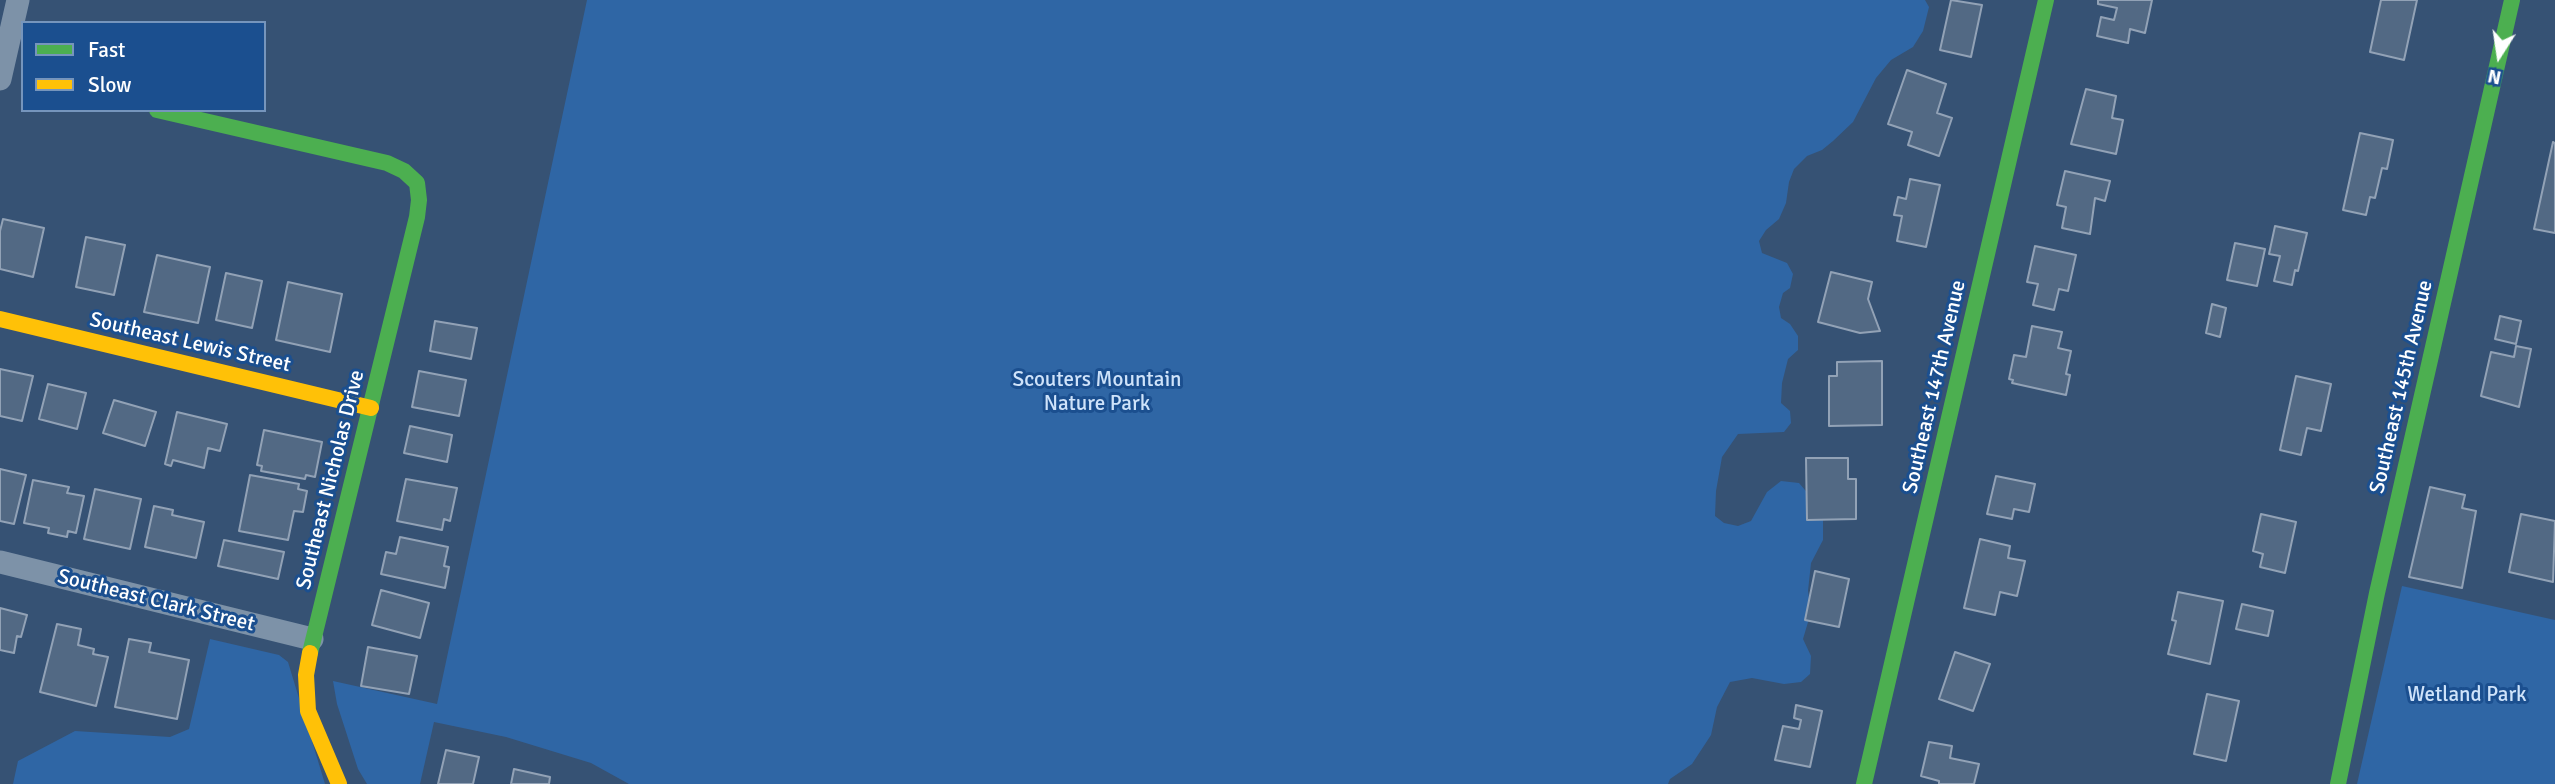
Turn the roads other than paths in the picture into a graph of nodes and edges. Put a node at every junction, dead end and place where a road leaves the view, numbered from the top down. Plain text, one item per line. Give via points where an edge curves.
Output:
1 (18, 0) edge
2 (2046, 0) edge
3 (2512, 0) edge
4 (8, 78) edge
5 (166, 112) edge
6 (0, 319) edge
7 (371, 408) junction
8 (0, 562) edge
9 (312, 639) junction
10 (338, 784) edge
11 (1864, 784) edge
12 (2338, 784) edge

1 - 4 street
2 - 11 street, Southeast 147th Avenue
3 - 12 street, Southeast 145th Avenue via 2376,593
5 - 7 street, Southeast Nicholas Drive via 387,163 417,183 417,217
6 - 7 street, Southeast Lewis Street
7 - 9 street, Southeast Nicholas Drive
8 - 9 street, Southeast Clark Street
9 - 10 street, Southeast Nicholas Drive via 306,675 308,711

